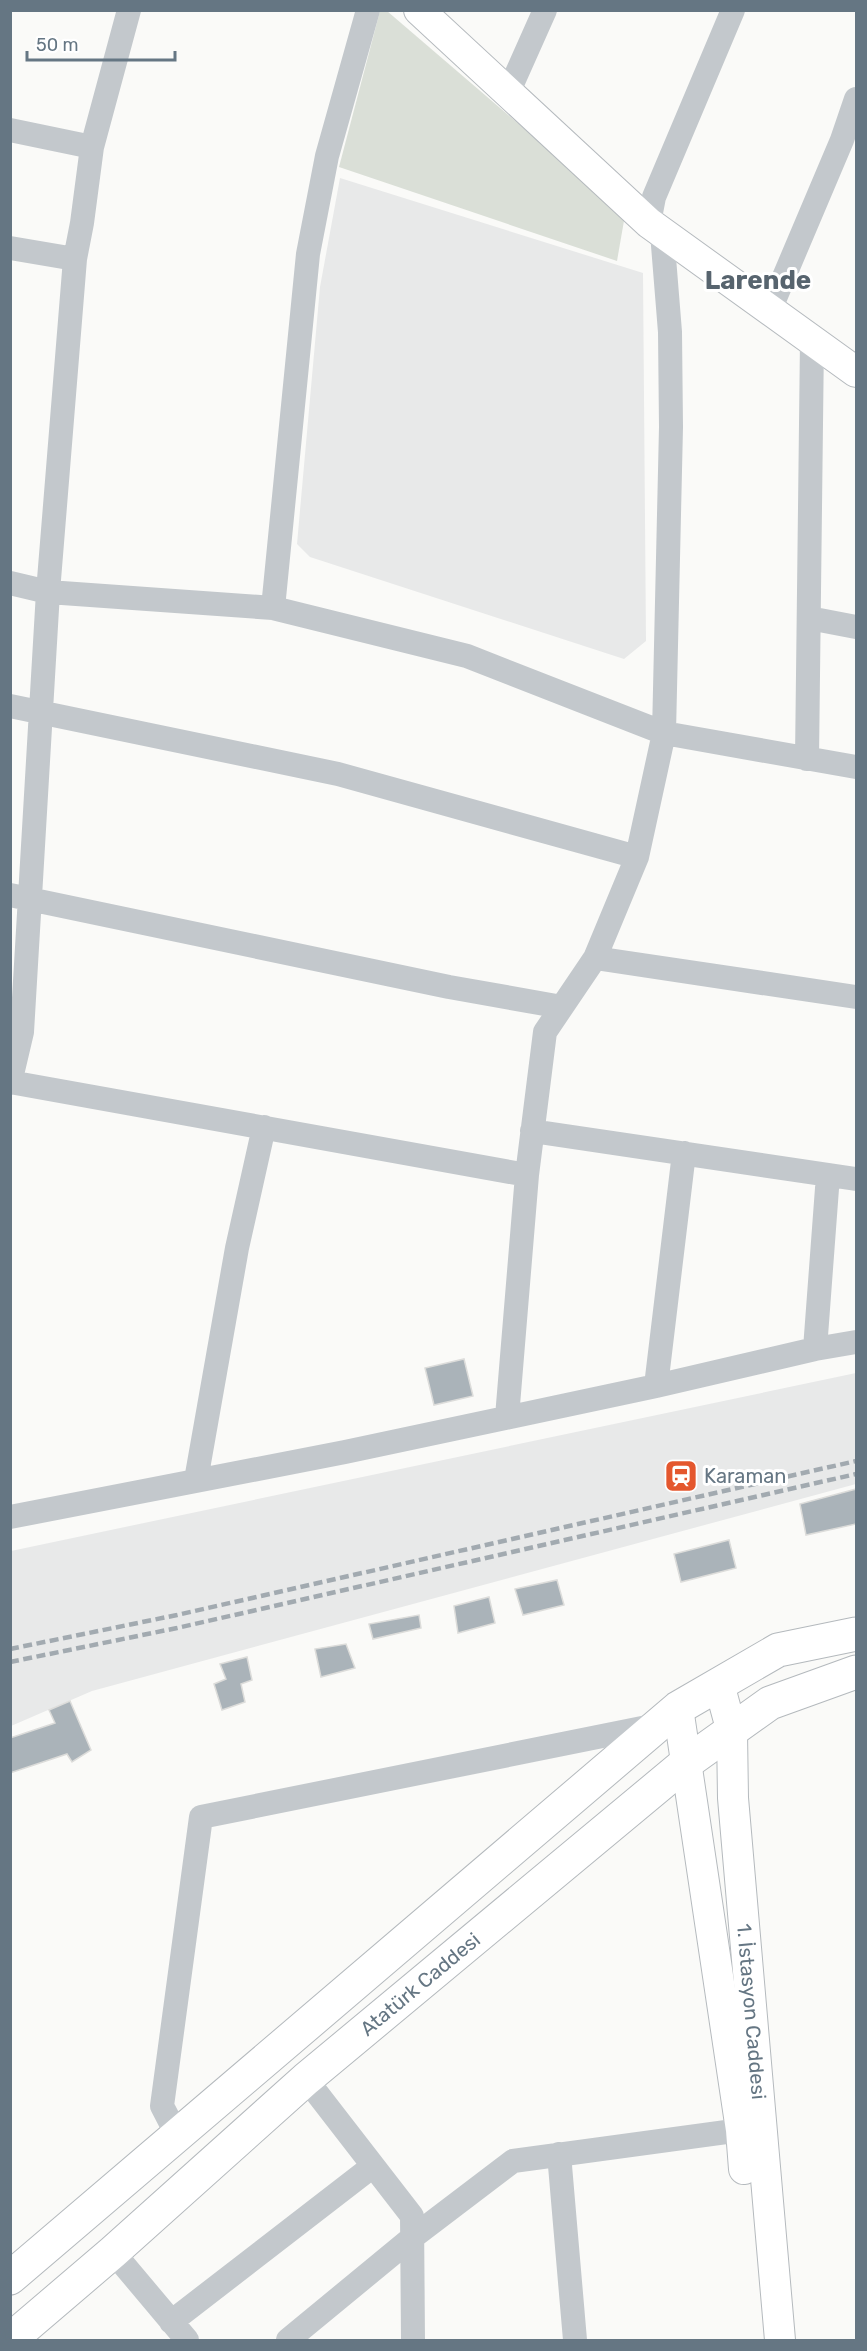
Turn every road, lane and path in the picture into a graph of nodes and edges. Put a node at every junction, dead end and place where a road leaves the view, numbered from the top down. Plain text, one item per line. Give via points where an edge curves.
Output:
1 (129, 10) edge
2 (368, 10) edge
3 (419, 10) edge
4 (545, 10) edge
5 (733, 10) edge
6 (508, 93) junction
7 (856, 99) edge
8 (10, 130) edge
9 (849, 144) edge
10 (92, 147) junction
11 (656, 228) junction
12 (10, 248) edge
13 (75, 259) junction
14 (770, 310) junction
15 (812, 340) junction
16 (856, 372) edge
17 (10, 583) edge
18 (48, 592) junction
19 (273, 608) junction
20 (809, 618) junction
21 (856, 627) edge
22 (10, 706) edge
23 (41, 711) junction
24 (664, 733) junction
25 (807, 759) junction
26 (856, 767) edge
27 (637, 857) junction
28 (20, 897) edge
29 (595, 958) junction
30 (856, 998) edge
31 (562, 1007) junction
32 (11, 1082) edge
33 (264, 1127) junction
34 (532, 1131) junction
35 (684, 1154) junction
36 (828, 1174) junction
37 (527, 1175) junction
38 (856, 1179) edge
39 (856, 1342) edge
40 (814, 1349) junction
41 (656, 1386) junction
42 (507, 1417) junction
43 (196, 1480) junction
44 (10, 1517) edge
45 (856, 1634) edge
46 (856, 1672) edge
47 (719, 1684) junction
48 (668, 1716) junction
49 (732, 1732) junction
50 (686, 1763) junction
51 (306, 2079) junction
52 (741, 2130) junction
53 (177, 2135) junction
54 (559, 2154) junction
55 (373, 2166) junction
56 (413, 2237) junction
57 (113, 2252) junction
58 (10, 2277) edge
59 (171, 2322) junction
60 (10, 2340) edge
61 (187, 2340) edge
62 (288, 2340) edge
63 (412, 2340) edge
64 (575, 2340) edge
65 (759, 2340) edge
66 (780, 2340) edge

1 - 10 street
2 - 19 street via 327,156 308,254
3 - 6 main road
4 - 6 street
5 - 11 street via 654,197
6 - 11 main road
7 - 9 street
8 - 10 street
9 - 14 street
10 - 13 street
11 - 14 main road
11 - 24 street via 670,333
12 - 13 street
13 - 18 street
14 - 15 main road
15 - 16 main road
15 - 20 street
17 - 18 street
18 - 19 street
18 - 23 street
19 - 24 street via 467,656
20 - 21 street
20 - 25 street
22 - 23 street
23 - 27 street via 338,774
23 - 28 street
24 - 25 street
24 - 27 street
25 - 26 street
27 - 29 street
28 - 31 street
28 - 32 street via 22,1032
29 - 30 street
29 - 31 street
31 - 34 street via 545,1032
32 - 33 street
33 - 37 street
33 - 43 street via 237,1248
34 - 35 street
34 - 37 street
35 - 36 street
35 - 41 street
36 - 38 street
36 - 40 street
37 - 42 street
39 - 40 street
40 - 41 street
41 - 42 street
42 - 43 street
43 - 44 street
45 - 47 highway via 778,1650
46 - 49 highway, Atatürk Caddesi via 770,1703
47 - 48 highway
47 - 49 main road, 1. İstasyon Caddesi
48 - 50 main road, 1. İstasyon Caddesi
48 - 53 highway
48 - 53 street via 201,1817 162,2106
49 - 50 highway, Atatürk Caddesi
49 - 66 main road, 1. İstasyon Caddesi via 734,1810
50 - 51 highway, Atatürk Caddesi
50 - 52 main road, 1. İstasyon Caddesi
51 - 55 street
51 - 57 highway, Atatürk Caddesi
52 - 54 street
52 - 65 main road, 1. İstasyon Caddesi
53 - 58 highway
54 - 56 street via 513,2161
54 - 64 street
55 - 56 street via 412,2216
55 - 59 street
56 - 62 street
56 - 63 street
57 - 59 street
57 - 60 highway, Atatürk Caddesi
59 - 61 street

